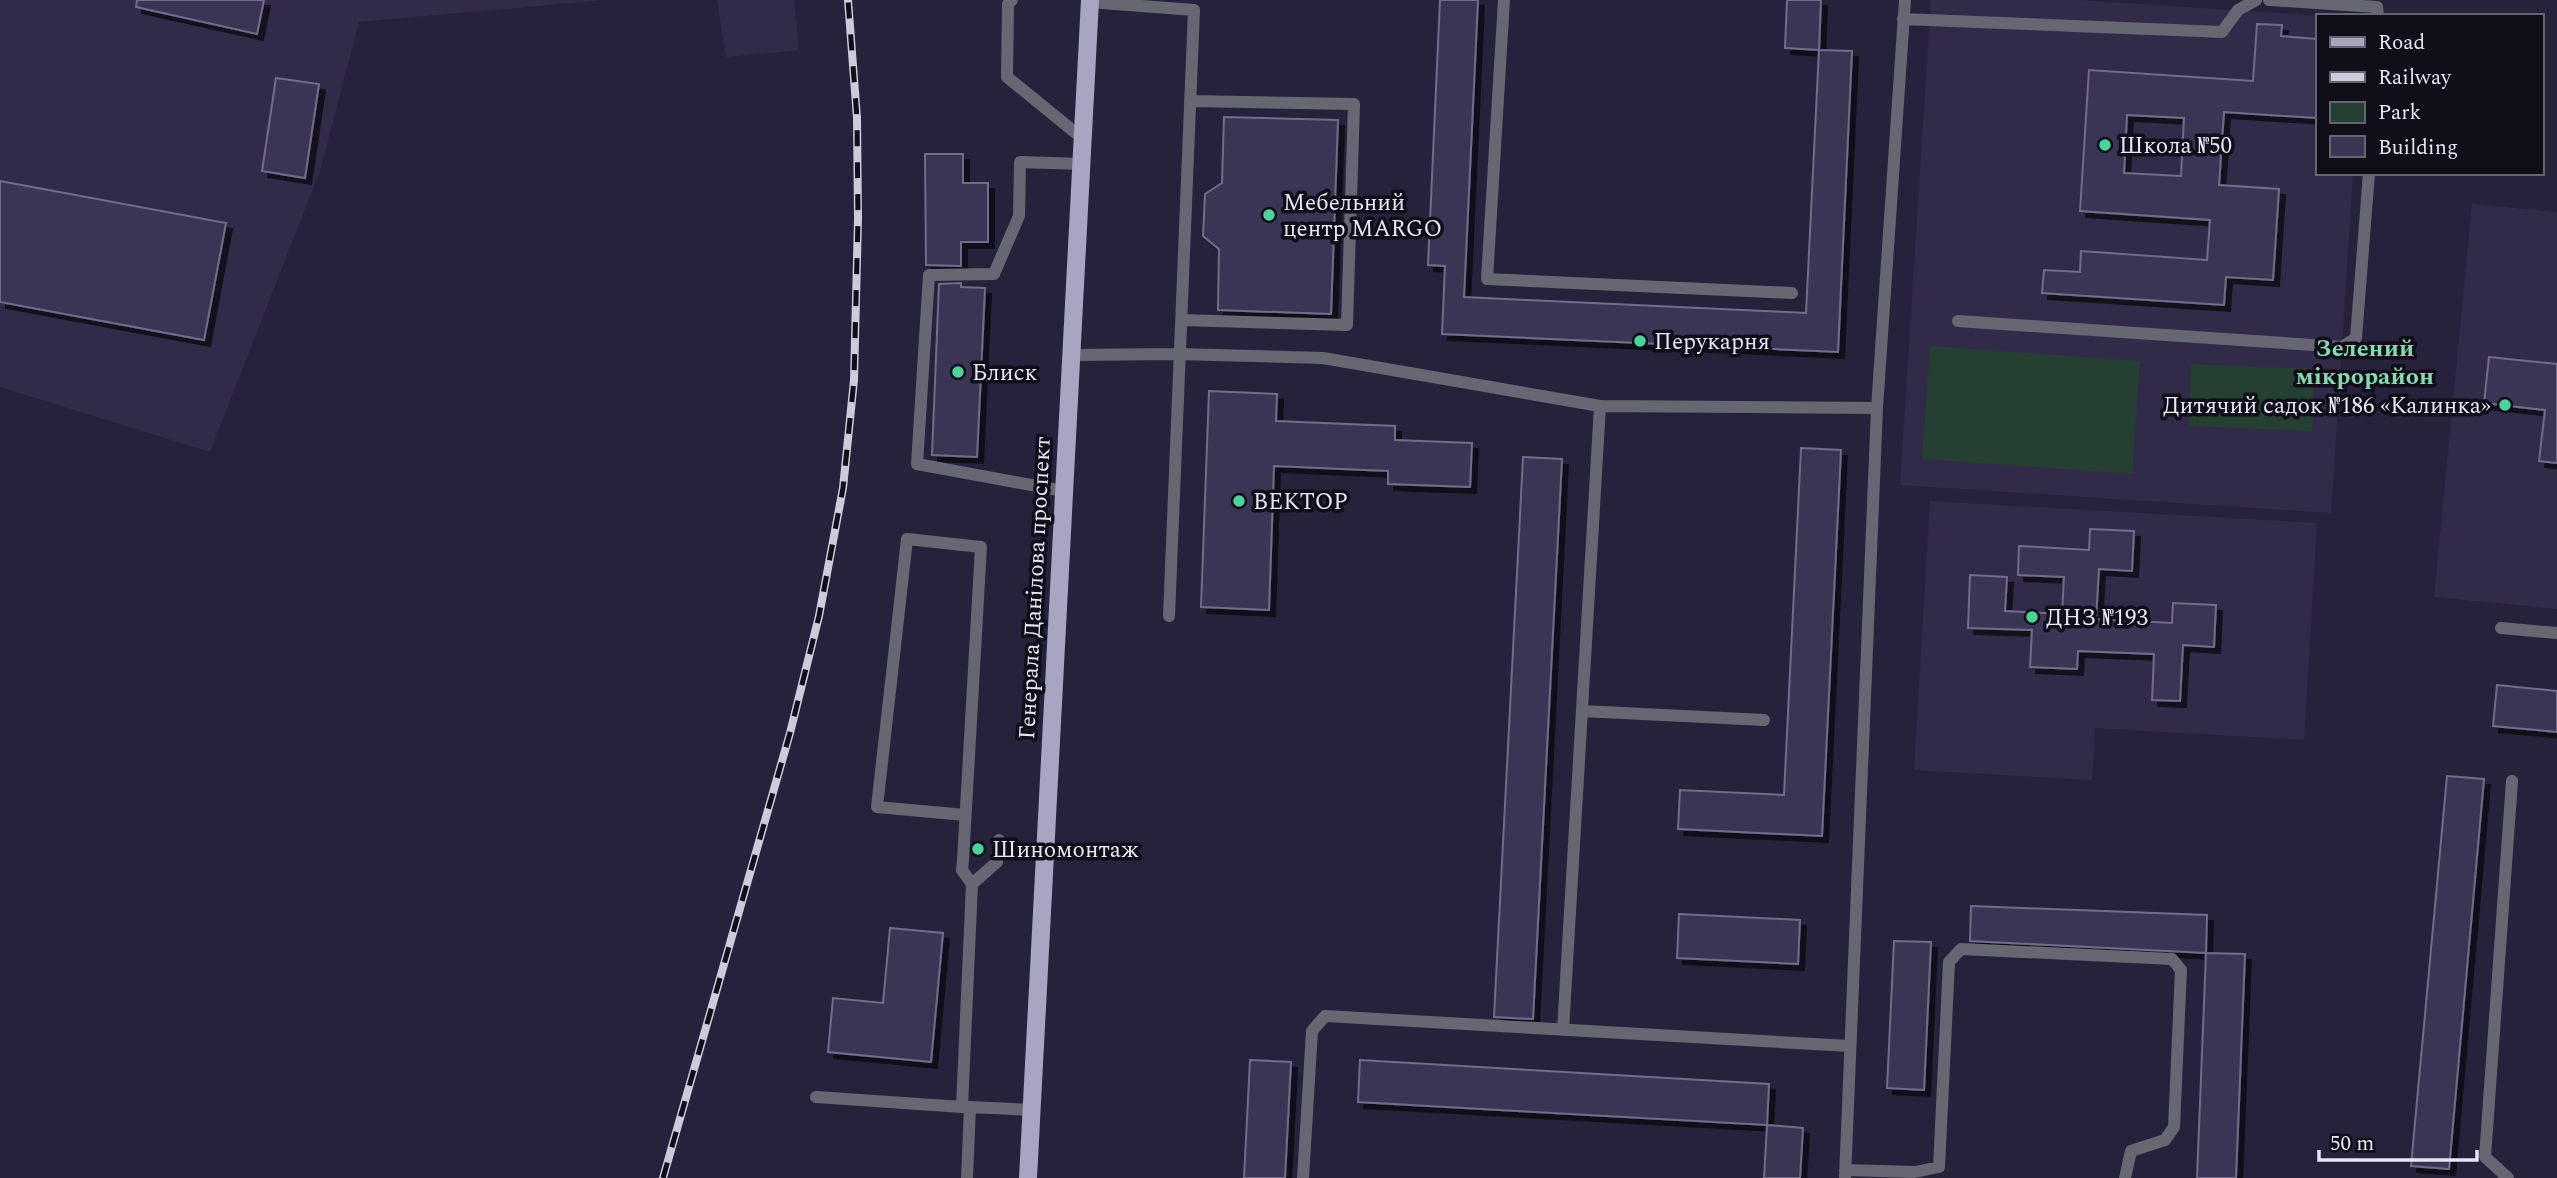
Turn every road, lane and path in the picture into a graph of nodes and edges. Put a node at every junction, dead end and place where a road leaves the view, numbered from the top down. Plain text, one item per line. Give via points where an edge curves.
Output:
1 (1013, 0) edge
2 (1504, 0) edge
3 (1905, 0) edge
4 (2256, 0) edge
5 (2269, 0) edge
6 (1089, 1) edge
7 (2378, 14) edge
8 (1903, 19) junction
9 (1190, 100) junction
10 (1082, 138) junction
11 (1081, 164) junction
12 (2369, 175) edge
13 (1792, 293) dead end
14 (1181, 320) junction
15 (1958, 321) dead end
16 (1178, 354) junction
17 (1071, 355) junction
18 (1600, 406) junction
19 (1877, 408) junction
20 (1064, 491) junction
21 (1169, 617) dead end
22 (2501, 628) dead end
23 (2557, 633) edge
24 (1582, 711) junction
25 (1764, 720) dead end
26 (2512, 781) dead end
27 (965, 815) junction
28 (999, 840) dead end
29 (972, 884) junction
30 (1563, 1030) junction
31 (1850, 1046) junction
32 (816, 1097) dead end
33 (966, 1107) junction
34 (1032, 1110) junction
35 (1845, 1174) edge
36 (967, 1178) edge
37 (1028, 1178) edge
38 (1303, 1178) edge
39 (2125, 1178) edge
40 (2508, 1178) edge

1 - 10 lane via 1008,4 1007,77
2 - 13 lane via 1487,279
3 - 8 lane
4 - 8 lane via 2238,10 2222,32
5 - 7 lane via 2377,8
6 - 9 lane via 1194,10
6 - 10 main road, Генерала Данілова проспект
8 - 19 lane
9 - 14 lane
9 - 14 lane via 1354,104 1347,325
10 - 11 main road, Генерала Данілова проспект
11 - 17 main road, Генерала Данілова проспект
11 - 20 lane via 1020,162 1019,216 994,274 929,275 917,464
12 - 15 lane via 2357,338 2342,347
14 - 16 lane
16 - 17 lane
16 - 18 lane via 1323,358
16 - 21 lane
17 - 20 main road, Генерала Данілова проспект
18 - 19 lane
18 - 24 lane
19 - 31 lane
20 - 34 main road, Генерала Данілова проспект
22 - 23 lane
24 - 25 lane
24 - 30 lane
26 - 40 lane via 2486,1157
27 - 27 lane via 981,547 907,539 877,807
27 - 29 lane via 962,870
28 - 29 lane via 997,862
29 - 33 lane
30 - 31 lane
30 - 38 lane via 1325,1016 1312,1031
31 - 35 lane
32 - 33 lane
33 - 34 lane
33 - 36 lane
34 - 37 main road, Генерала Данілова проспект
35 - 39 lane via 1939,1167 1950,962 1961,949 2172,958 2181,970 2174,1127 2165,1140 2131,1151

